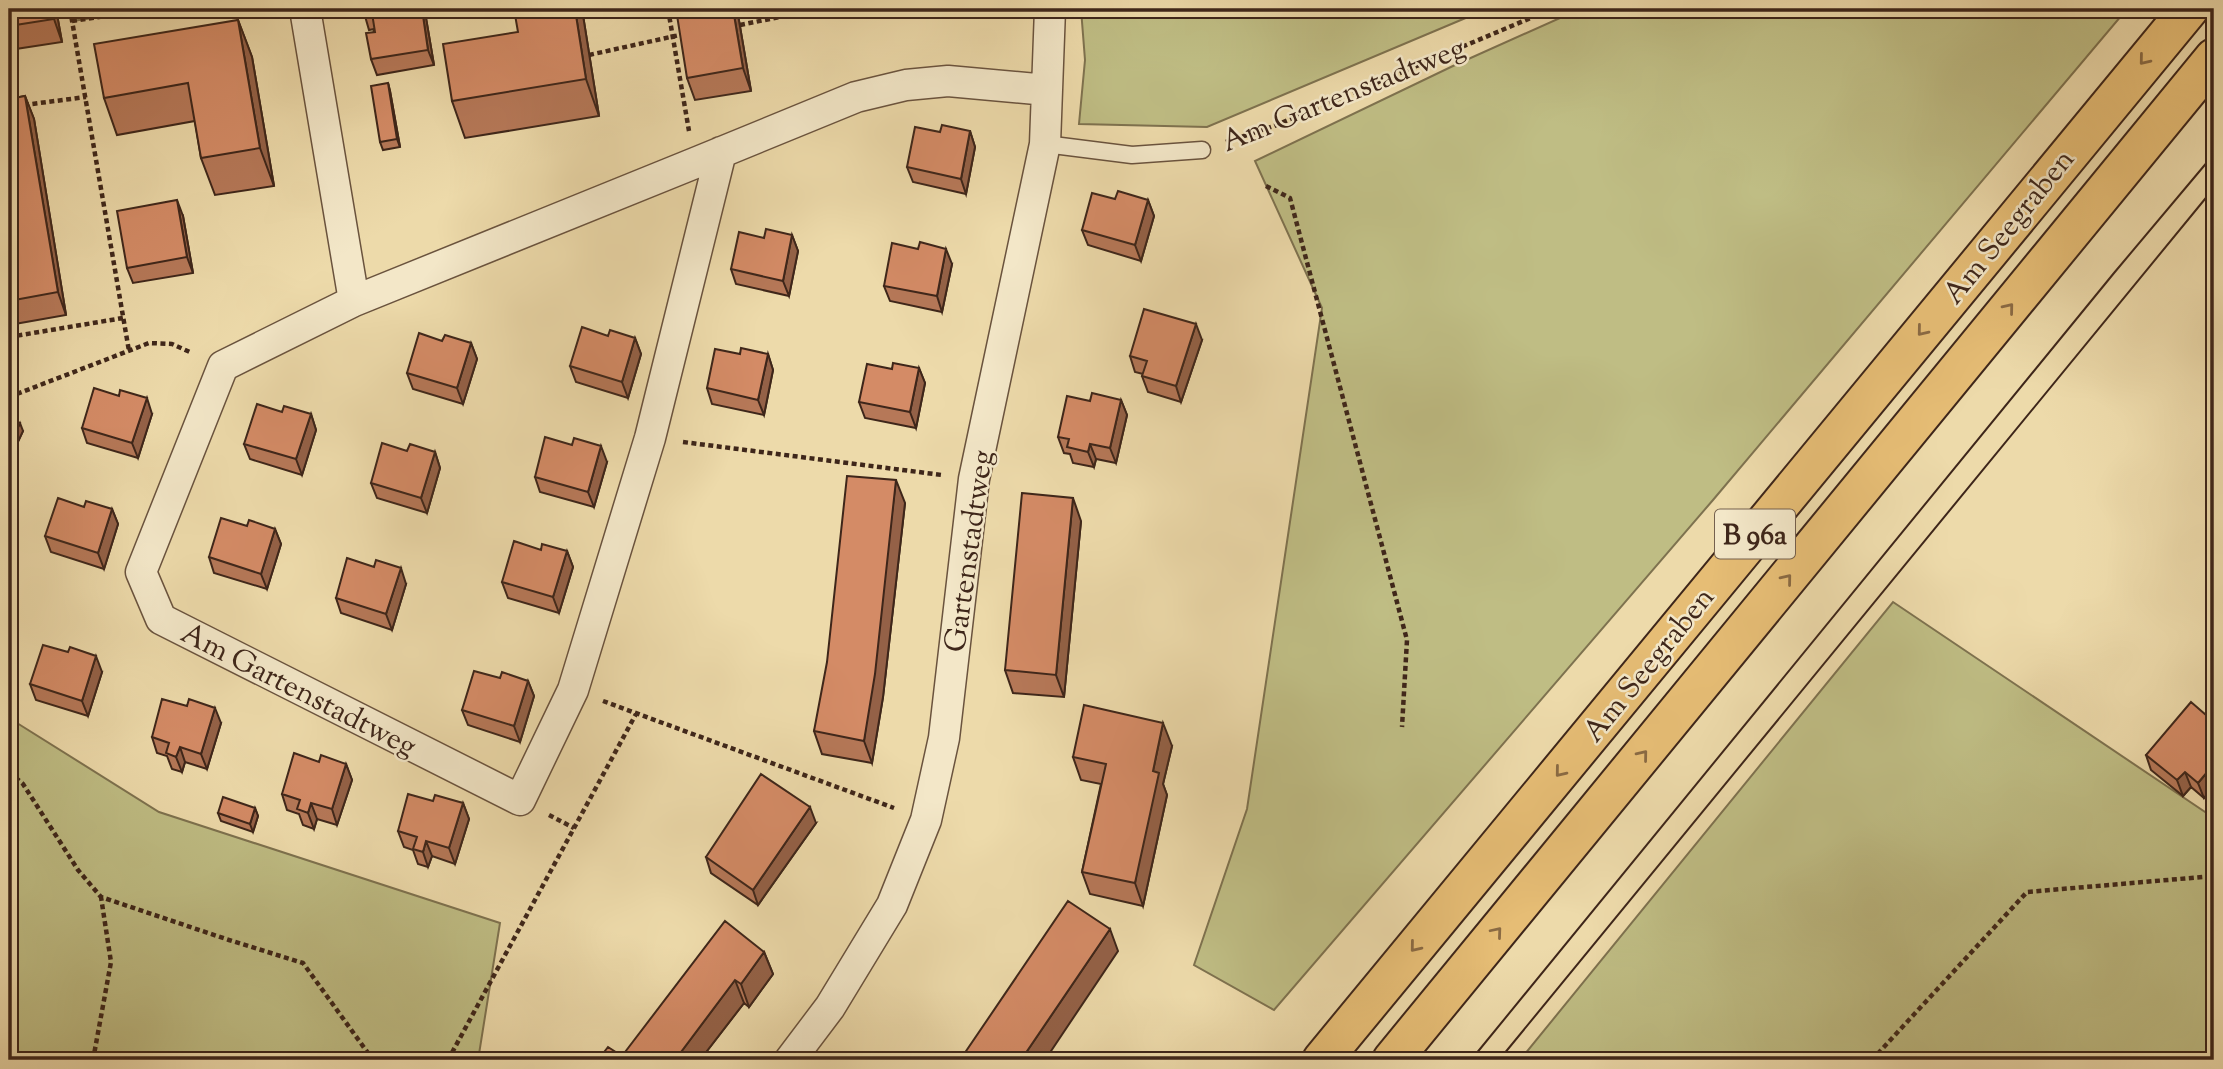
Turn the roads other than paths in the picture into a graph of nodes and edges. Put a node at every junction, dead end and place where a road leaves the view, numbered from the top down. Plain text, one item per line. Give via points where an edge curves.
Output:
1 (305, 9) edge
2 (1050, 9) edge
3 (2189, 9) edge
4 (2214, 58) edge
5 (1046, 90) junction
6 (1045, 144) junction
7 (1202, 150) road end
8 (708, 158) junction
9 (354, 301) junction
10 (790, 1060) edge
11 (1322, 1060) edge
12 (1392, 1060) edge

1 - 9 street
2 - 5 street, Gartenstadtweg
3 -> 11 main road, Am Seegraben / B 96a
12 -> 4 main road, Am Seegraben / B 96a
5 - 6 street, Gartenstadtweg
5 - 8 street via 948,81 906,85 856,97
6 - 7 lane, Am Gartenstadtweg via 1132,155
6 - 10 street, Gartenstadtweg via 974,479 944,738 926,820 892,905 830,1007
8 - 9 street
8 - 9 street, Am Gartenstadtweg via 650,438 573,690 520,800 161,619 141,572 223,366

